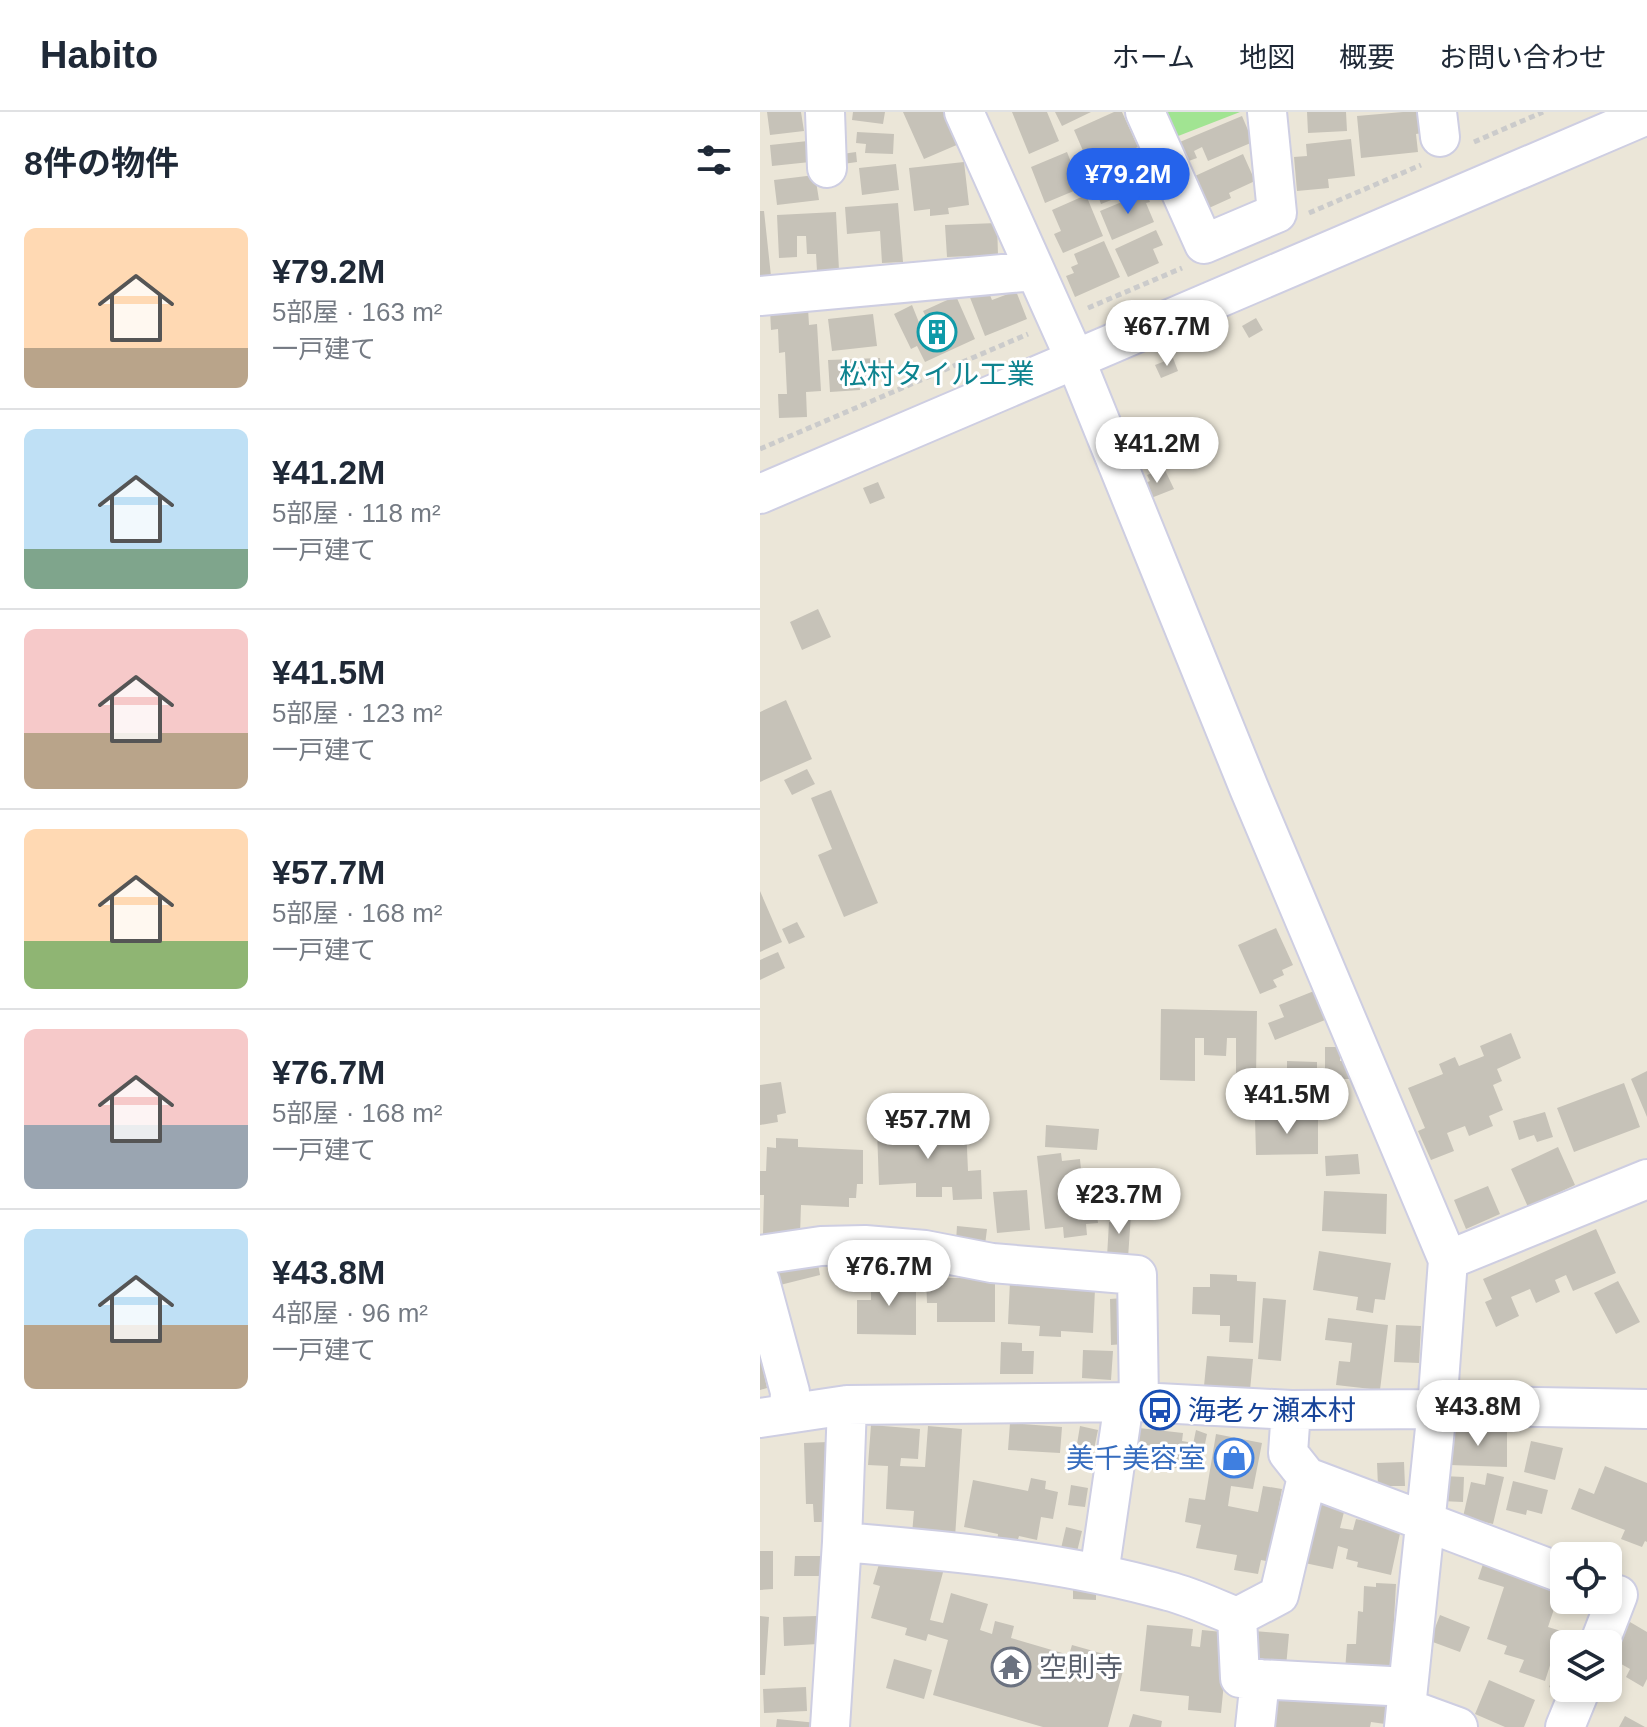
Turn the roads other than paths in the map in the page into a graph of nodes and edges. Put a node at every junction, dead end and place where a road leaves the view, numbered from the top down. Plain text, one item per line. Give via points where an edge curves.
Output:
1 (825, 112) edge
2 (964, 112) edge
3 (1145, 112) edge
4 (1267, 112) edge
5 (1647, 115) edge
6 (827, 168) dead end
7 (1035, 271) junction
8 (760, 296) edge
9 (1075, 359) junction
10 (760, 494) edge
11 (1647, 1179) edge
12 (760, 1255) edge
13 (1448, 1260) junction
14 (760, 1281) edge
15 (1132, 1402) junction
16 (847, 1405) junction
17 (1437, 1409) junction
18 (1647, 1409) edge
19 (1291, 1410) junction
20 (775, 1415) edge
21 (1307, 1477) junction
22 (1424, 1520) junction
23 (842, 1542) junction
24 (1550, 1569) edge
25 (1099, 1574) junction
26 (1624, 1598) edge
27 (1237, 1617) junction
28 (1607, 1630) edge
29 (1260, 1679) junction
30 (1575, 1702) edge
31 (1406, 1707) edge
32 (830, 1727) edge
33 (1255, 1727) edge
34 (1458, 1727) edge
35 (1565, 1727) edge

1 - 6 street
2 - 7 street
3 - 4 street via 1204,244 1277,213
5 - 9 street
7 - 8 street
7 - 9 street
9 - 10 street
9 - 13 street
11 - 13 street
12 - 15 street via 865,1245 1137,1275
13 - 17 street
14 - 20 street via 790,1392
15 - 16 street
15 - 19 street
15 - 25 street
16 - 20 street
16 - 23 street
17 - 18 street
17 - 19 street
17 - 22 street
19 - 21 street via 1288,1453
21 - 22 street
21 - 27 street via 1279,1595
22 - 24 street
22 - 31 street
23 - 25 street
23 - 32 street
25 - 27 street via 1171,1591
26 - 28 street
27 - 29 street via 1240,1678
29 - 31 street
29 - 33 street
30 - 35 street
31 - 34 street

